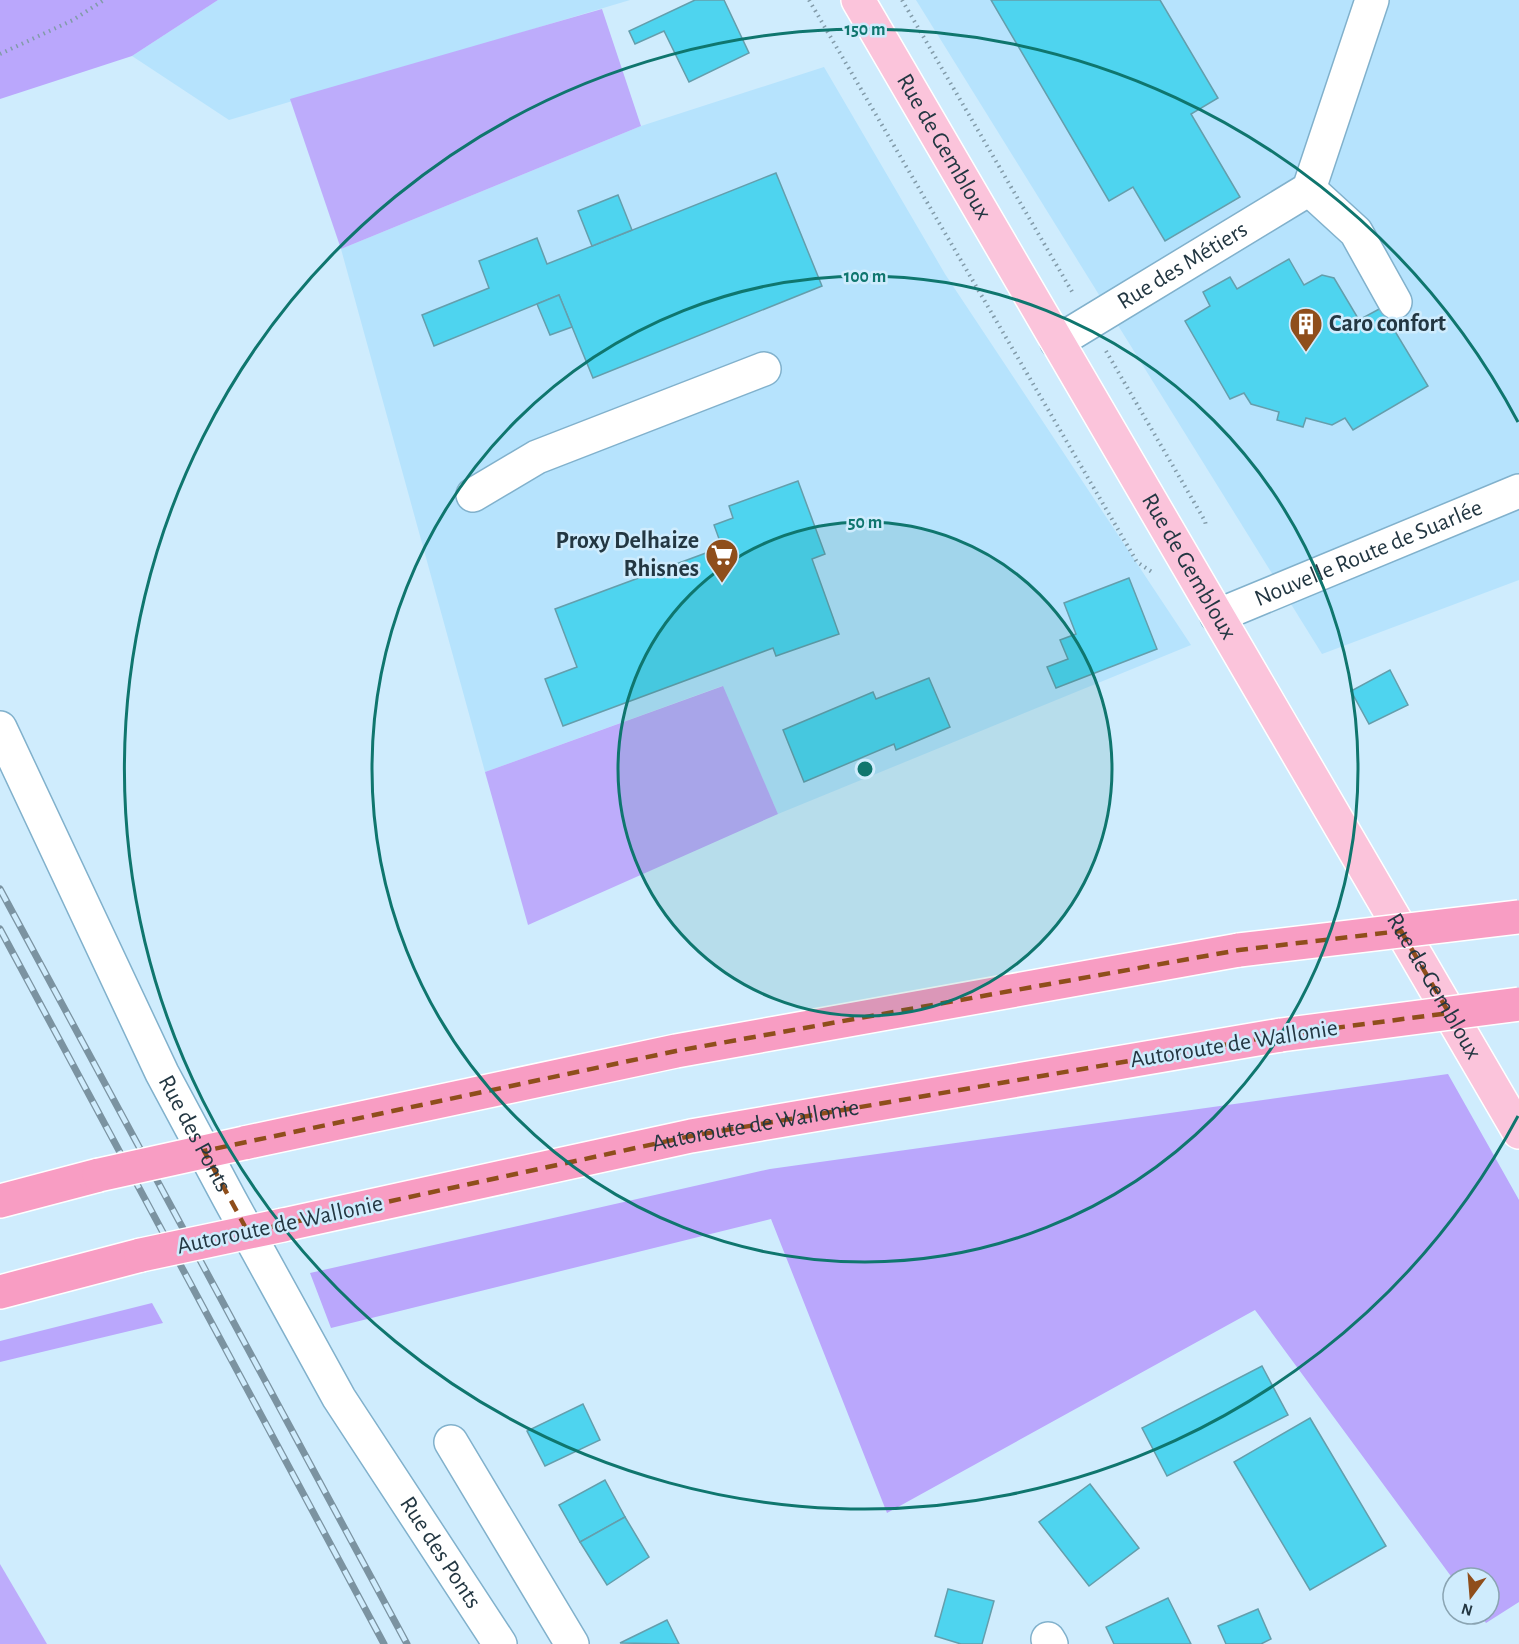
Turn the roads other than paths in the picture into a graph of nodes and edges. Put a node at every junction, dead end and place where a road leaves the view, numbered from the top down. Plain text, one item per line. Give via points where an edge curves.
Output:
1 (858, 0) edge
2 (1372, 0) edge
3 (1309, 189) junction
4 (1395, 302) dead end
5 (1057, 342) junction
6 (764, 369) dead end
7 (1519, 491) edge
8 (473, 495) dead end
9 (1217, 616) junction
10 (0, 728) edge
11 (1519, 917) edge
12 (1519, 1004) edge
13 (1519, 1132) edge
14 (0, 1201) edge
15 (0, 1292) edge
16 (451, 1442) dead end
17 (500, 1644) edge
18 (572, 1644) edge

1 - 5 main road, Rue de Gembloux
2 - 3 street
3 - 4 street via 1356,232
3 - 5 street, Rue des Métiers
5 - 9 main road, Rue de Gembloux
6 - 8 street via 537,457
7 - 9 street, Nouvelle Route de Suarlée
9 - 13 main road, Rue de Gembloux
10 - 17 street, Rue des Ponts via 162,1074 230,1200 339,1398
11 - 14 highway, bridge via 1239,950 676,1051 99,1175
12 - 15 highway, Autoroute de Wallonie, bridge via 1281,1035 691,1136 141,1255
16 - 18 street

